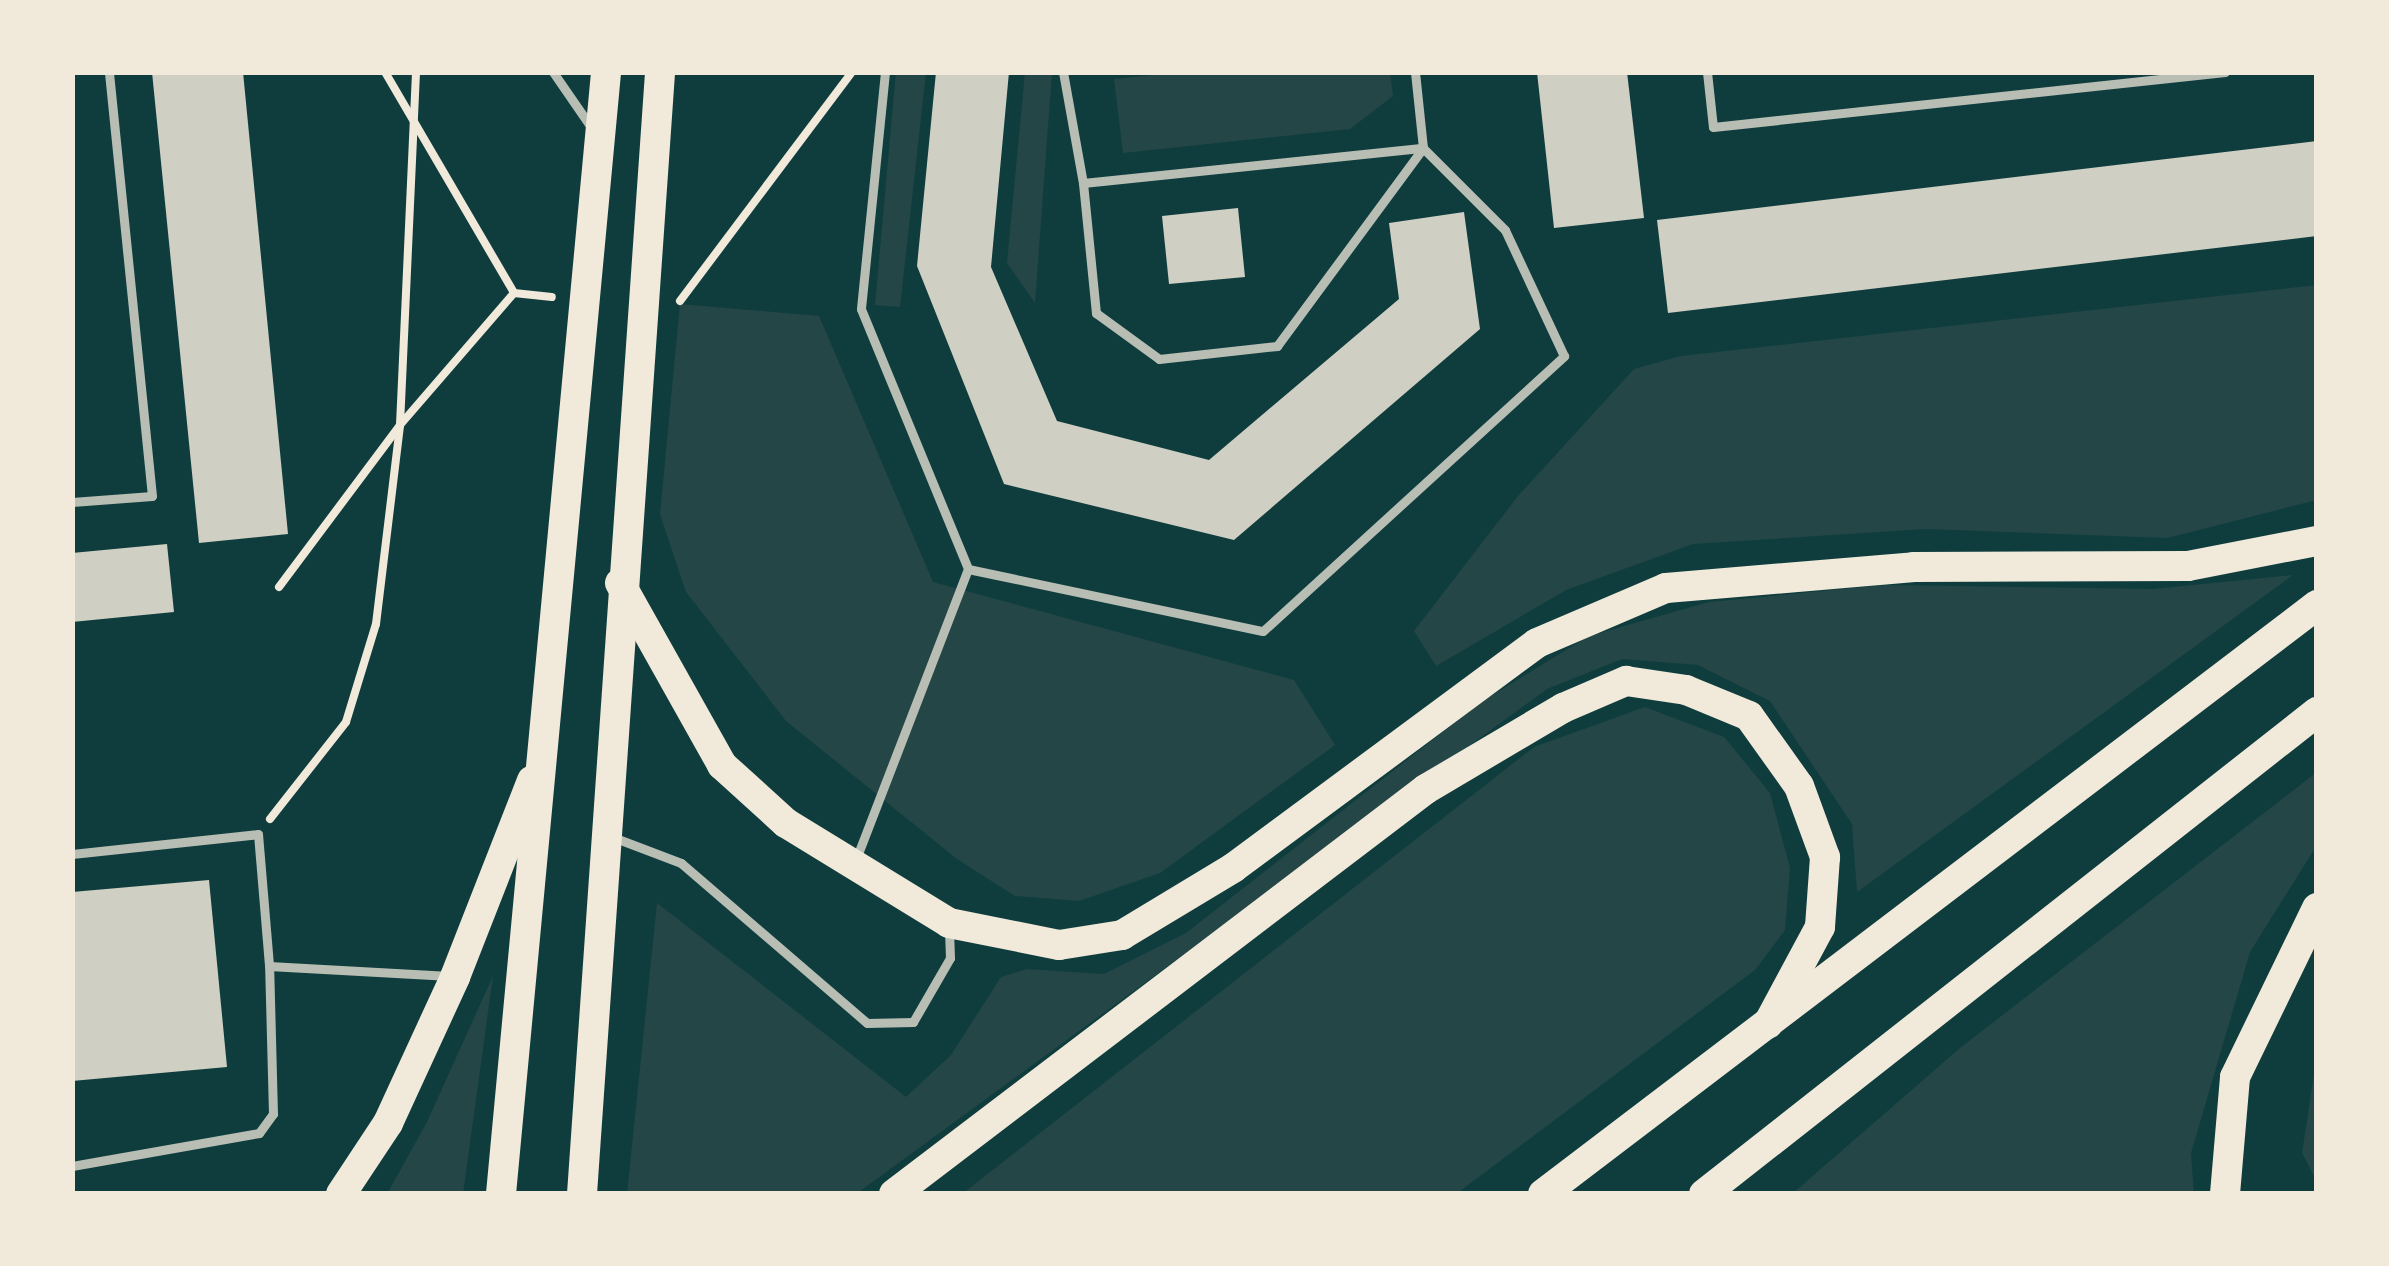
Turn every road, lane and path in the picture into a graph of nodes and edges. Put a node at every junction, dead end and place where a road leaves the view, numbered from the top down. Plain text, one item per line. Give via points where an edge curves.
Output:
1 (110, 72) edge
2 (385, 72) edge
3 (416, 72) edge
4 (554, 72) edge
5 (606, 72) edge
6 (660, 72) edge
7 (852, 72) edge
8 (885, 72) edge
9 (1063, 72) edge
10 (1415, 72) edge
11 (1707, 72) edge
12 (2104, 72) edge
13 (2225, 72) edge
14 (2106, 85) junction
15 (413, 116) junction
16 (601, 140) junction
17 (1424, 148) junction
18 (1083, 183) junction
19 (514, 293) junction
20 (554, 297) dead end
21 (662, 304) dead end
22 (400, 425) junction
23 (72, 502) edge
24 (2317, 541) edge
25 (968, 569) junction
26 (620, 583) junction
27 (279, 587) dead end
28 (2317, 604) edge
29 (2317, 712) edge
30 (544, 747) junction
31 (258, 834) junction
32 (610, 836) junction
33 (72, 854) edge
34 (852, 869) junction
35 (2317, 908) edge
36 (950, 923) junction
37 (269, 966) junction
38 (455, 977) junction
39 (1768, 1024) junction
40 (72, 1166) edge
41 (341, 1194) edge
42 (501, 1194) edge
43 (582, 1194) edge
44 (894, 1194) edge
45 (1543, 1194) edge
46 (1703, 1194) edge
47 (2225, 1194) edge

1 - 23 lane via 152,496
2 - 15 path
3 - 15 path
4 - 16 lane
5 - 16 main road
6 - 26 main road
7 - 21 path via 678,304
8 - 25 lane via 861,309
9 - 18 lane
10 - 17 lane
11 - 14 lane via 1713,127
12 - 14 lane
13 - 14 lane
15 - 19 path
15 - 22 path
16 - 30 main road
17 - 18 lane
17 - 18 lane via 1277,346 1159,359 1096,313
17 - 25 lane via 1505,230 1564,356 1263,631
19 - 20 path
19 - 22 path
22 - 27 path
22 - 31 path via 376,624 346,722
24 - 36 main road via 2188,566 1914,567 1666,588 1537,644 1233,868 1122,935 1059,945
25 - 34 lane
26 - 32 main road
26 - 34 main road via 722,765
28 - 39 main road
29 - 46 main road
30 - 38 main road
30 - 42 main road
31 - 33 lane
31 - 37 lane
32 - 36 lane via 681,863 867,1023 913,1022 950,958
32 - 43 main road
34 - 36 main road
35 - 47 main road via 2235,1077
37 - 38 lane
37 - 40 lane via 273,1114 259,1133 239,1143
38 - 41 main road via 388,1123
39 - 44 main road via 1820,927 1825,857 1799,786 1749,716 1686,689 1626,681 1563,708 1426,789
39 - 45 main road

